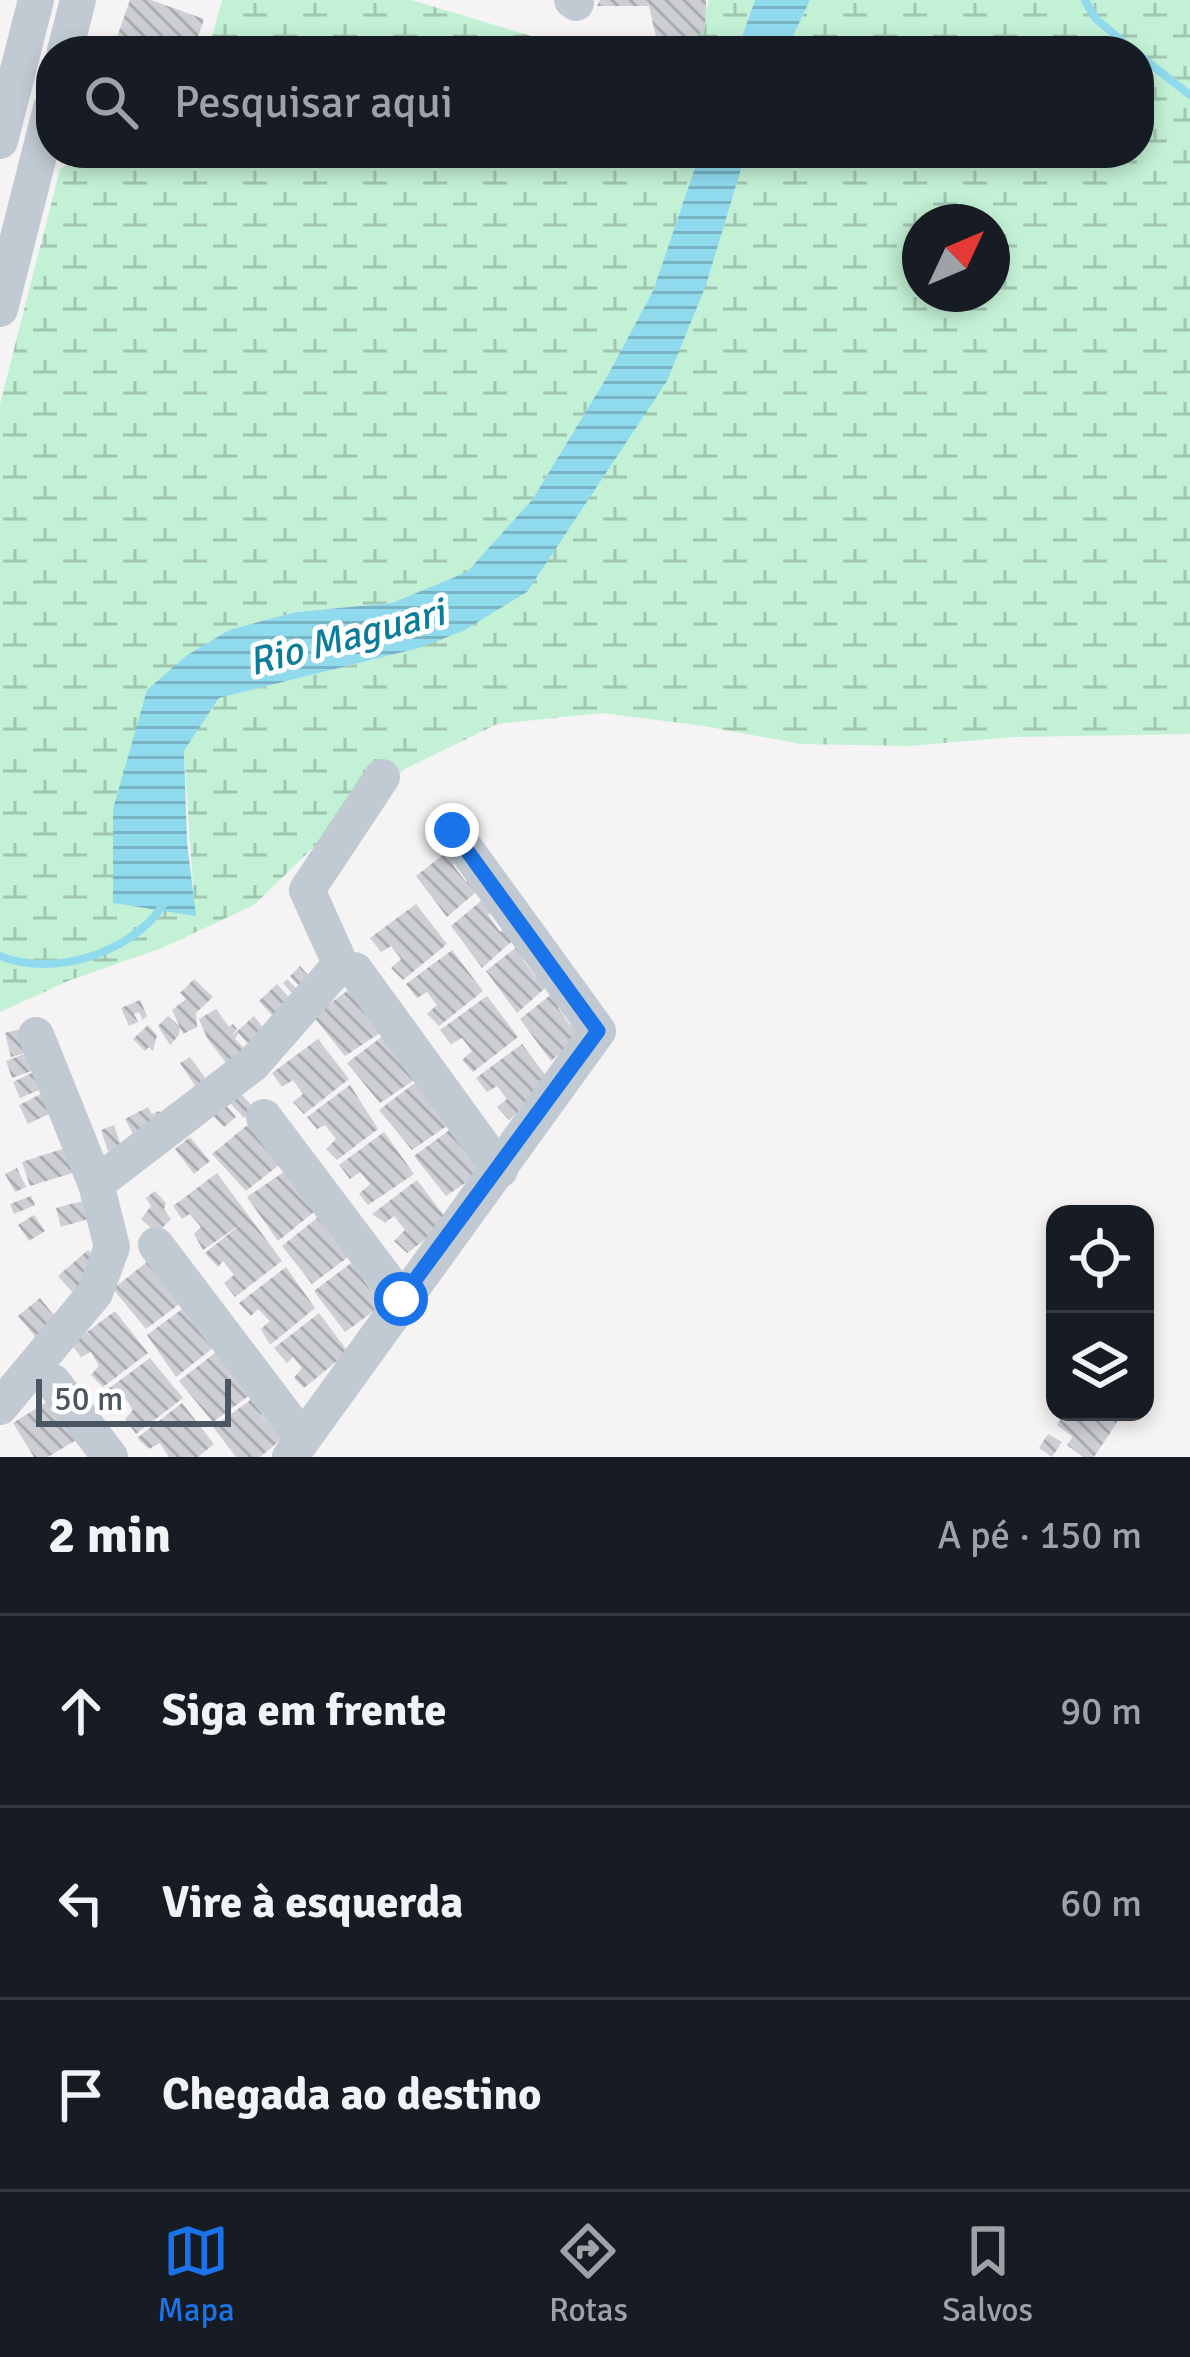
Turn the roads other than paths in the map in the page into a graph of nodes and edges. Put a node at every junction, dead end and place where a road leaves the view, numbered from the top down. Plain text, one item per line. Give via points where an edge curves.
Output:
1 (36, 0) edge
2 (78, 0) edge
3 (69, 36) edge
4 (4, 104) edge
5 (0, 141) edge
6 (36, 167) edge
7 (0, 308) edge
8 (382, 777) dead end
9 (452, 830) dead end
10 (356, 970) dead end
11 (36, 1035) dead end
12 (264, 1117) dead end
13 (500, 1169) junction
14 (96, 1184) junction
15 (157, 1245) dead end
16 (401, 1299) junction
17 (53, 1382) dead end
18 (0, 1407) edge
19 (296, 1448) edge
20 (110, 1457) edge

1 - 4 street
2 - 3 street
4 - 5 street
6 - 7 street
8 - 14 street via 307,890 338,967 253,1064
9 - 13 street via 598,1031
10 - 13 street
11 - 14 street
12 - 16 street
13 - 16 street
14 - 18 street via 112,1247 95,1293
15 - 19 street
16 - 19 street
17 - 20 street

